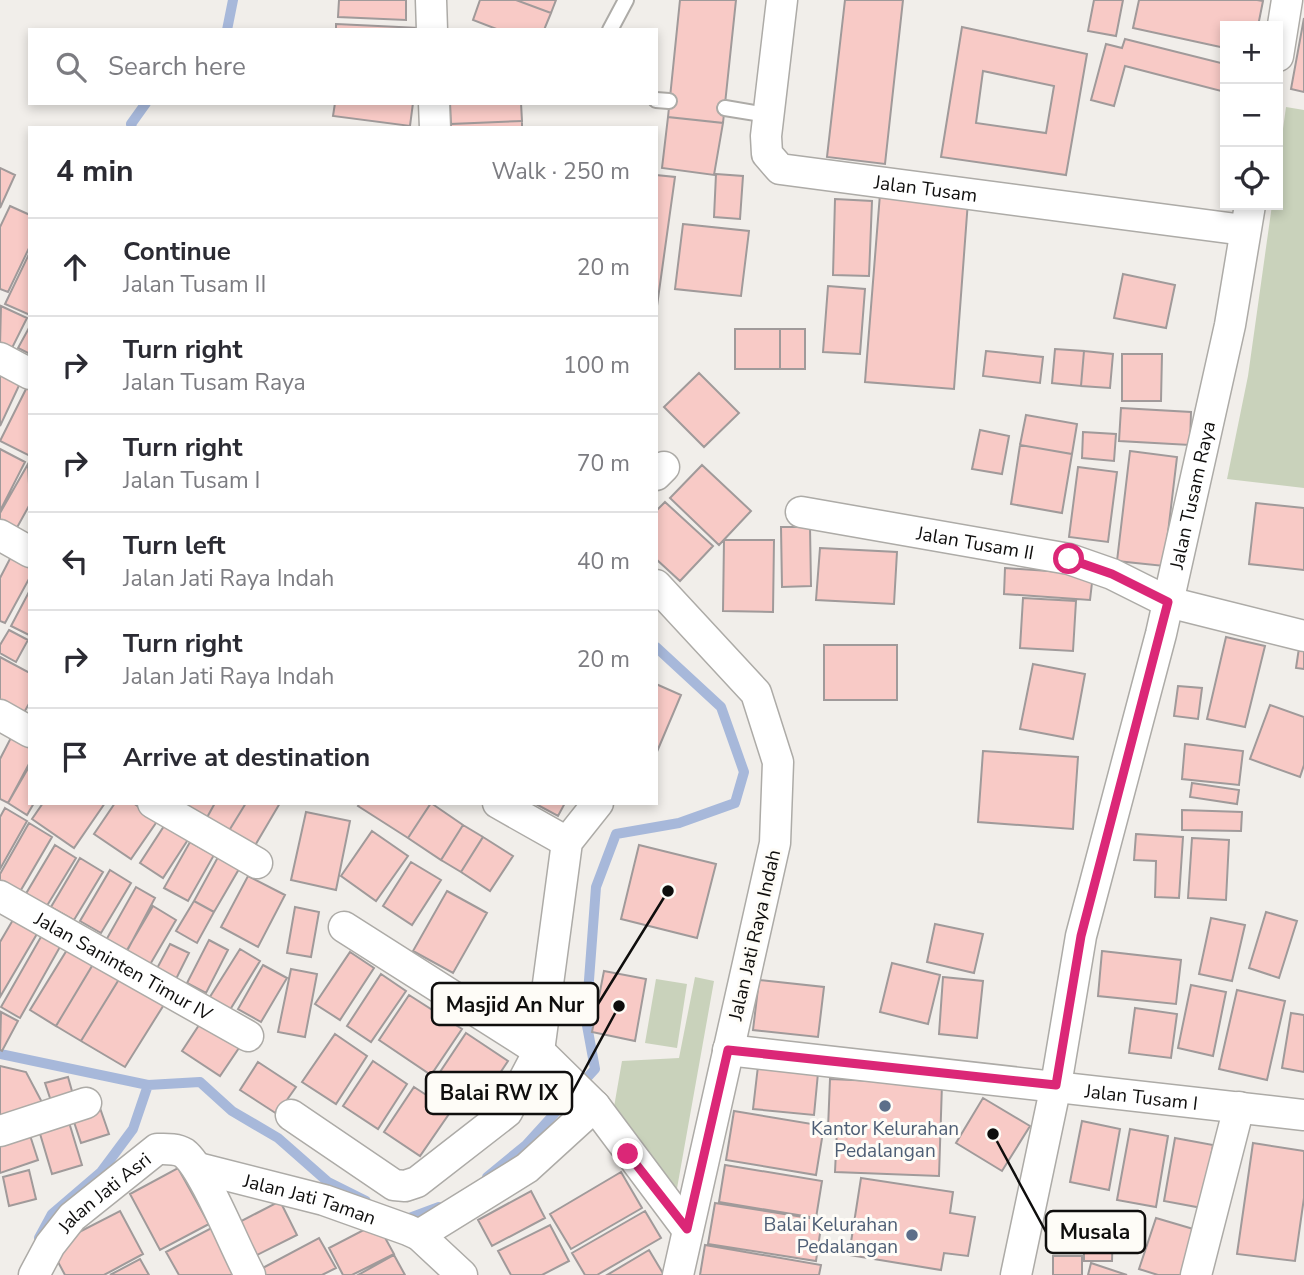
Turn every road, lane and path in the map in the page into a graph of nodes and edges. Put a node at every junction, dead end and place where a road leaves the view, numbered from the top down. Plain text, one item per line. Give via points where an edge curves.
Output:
1 (626, 0) edge
2 (782, 0) edge
3 (1287, 0) edge
4 (1283, 25) edge
5 (611, 28) edge
6 (434, 105) edge
7 (724, 108) dead end
8 (766, 115) junction
9 (435, 126) edge
10 (1247, 217) edge
11 (0, 358) edge
12 (28, 373) edge
13 (801, 512) dead end
14 (0, 535) edge
15 (28, 551) edge
16 (658, 587) edge
17 (1168, 602) junction
18 (1304, 636) edge
19 (0, 715) edge
20 (28, 731) edge
21 (156, 805) edge
22 (502, 805) edge
23 (596, 805) edge
24 (567, 842) junction
25 (257, 863) dead end
26 (0, 895) edge
27 (344, 927) dead end
28 (248, 1036) dead end
29 (728, 1050) junction
30 (544, 1055) junction
31 (1056, 1085) junction
32 (86, 1103) dead end
33 (592, 1103) junction
34 (1240, 1107) junction
35 (292, 1115) dead end
36 (1304, 1115) edge
37 (0, 1131) edge
38 (198, 1168) junction
39 (687, 1229) junction
40 (419, 1235) junction
41 (34, 1275) edge
42 (250, 1275) edge
43 (462, 1275) edge
44 (678, 1275) edge
45 (1016, 1275) edge
46 (1196, 1275) edge

1 - 5 lane
2 - 8 street, Jalan Tusam
3 - 4 street
6 - 9 street
7 - 8 lane
8 - 10 street, Jalan Tusam via 767,154 780,169
10 - 17 street, Jalan Tusam Raya via 1230,325
11 - 12 street
13 - 17 street, Jalan Tusam II via 1069,559
14 - 15 street
16 - 29 street, Jalan Jati Raya Indah via 756,693 778,762 775,843
17 - 18 street, Jalan Tusam II
17 - 31 street, Jalan Tusam Raya via 1081,936
19 - 20 street
21 - 25 street
22 - 24 street
23 - 24 street
24 - 30 street
26 - 28 street, Jalan Saninten Timur IV
27 - 30 street
29 - 31 street, Jalan Tusam I
29 - 39 street, Jalan Jati Raya Indah
30 - 33 street
30 - 35 street via 507,1112 417,1182 404,1186 394,1185
31 - 34 street, Jalan Tusam I
31 - 45 street, Jalan Tusam Raya
32 - 37 street
33 - 39 street
33 - 40 street via 527,1168
34 - 36 street, Jalan Tusam I
34 - 46 street
38 - 40 street, Jalan Jati Taman via 324,1200
38 - 41 street, Jalan Jati Asri via 182,1152 157,1149 72,1217
38 - 42 street
39 - 44 street, Jalan Jati Raya Indah
40 - 43 street, Jalan Jati Taman

